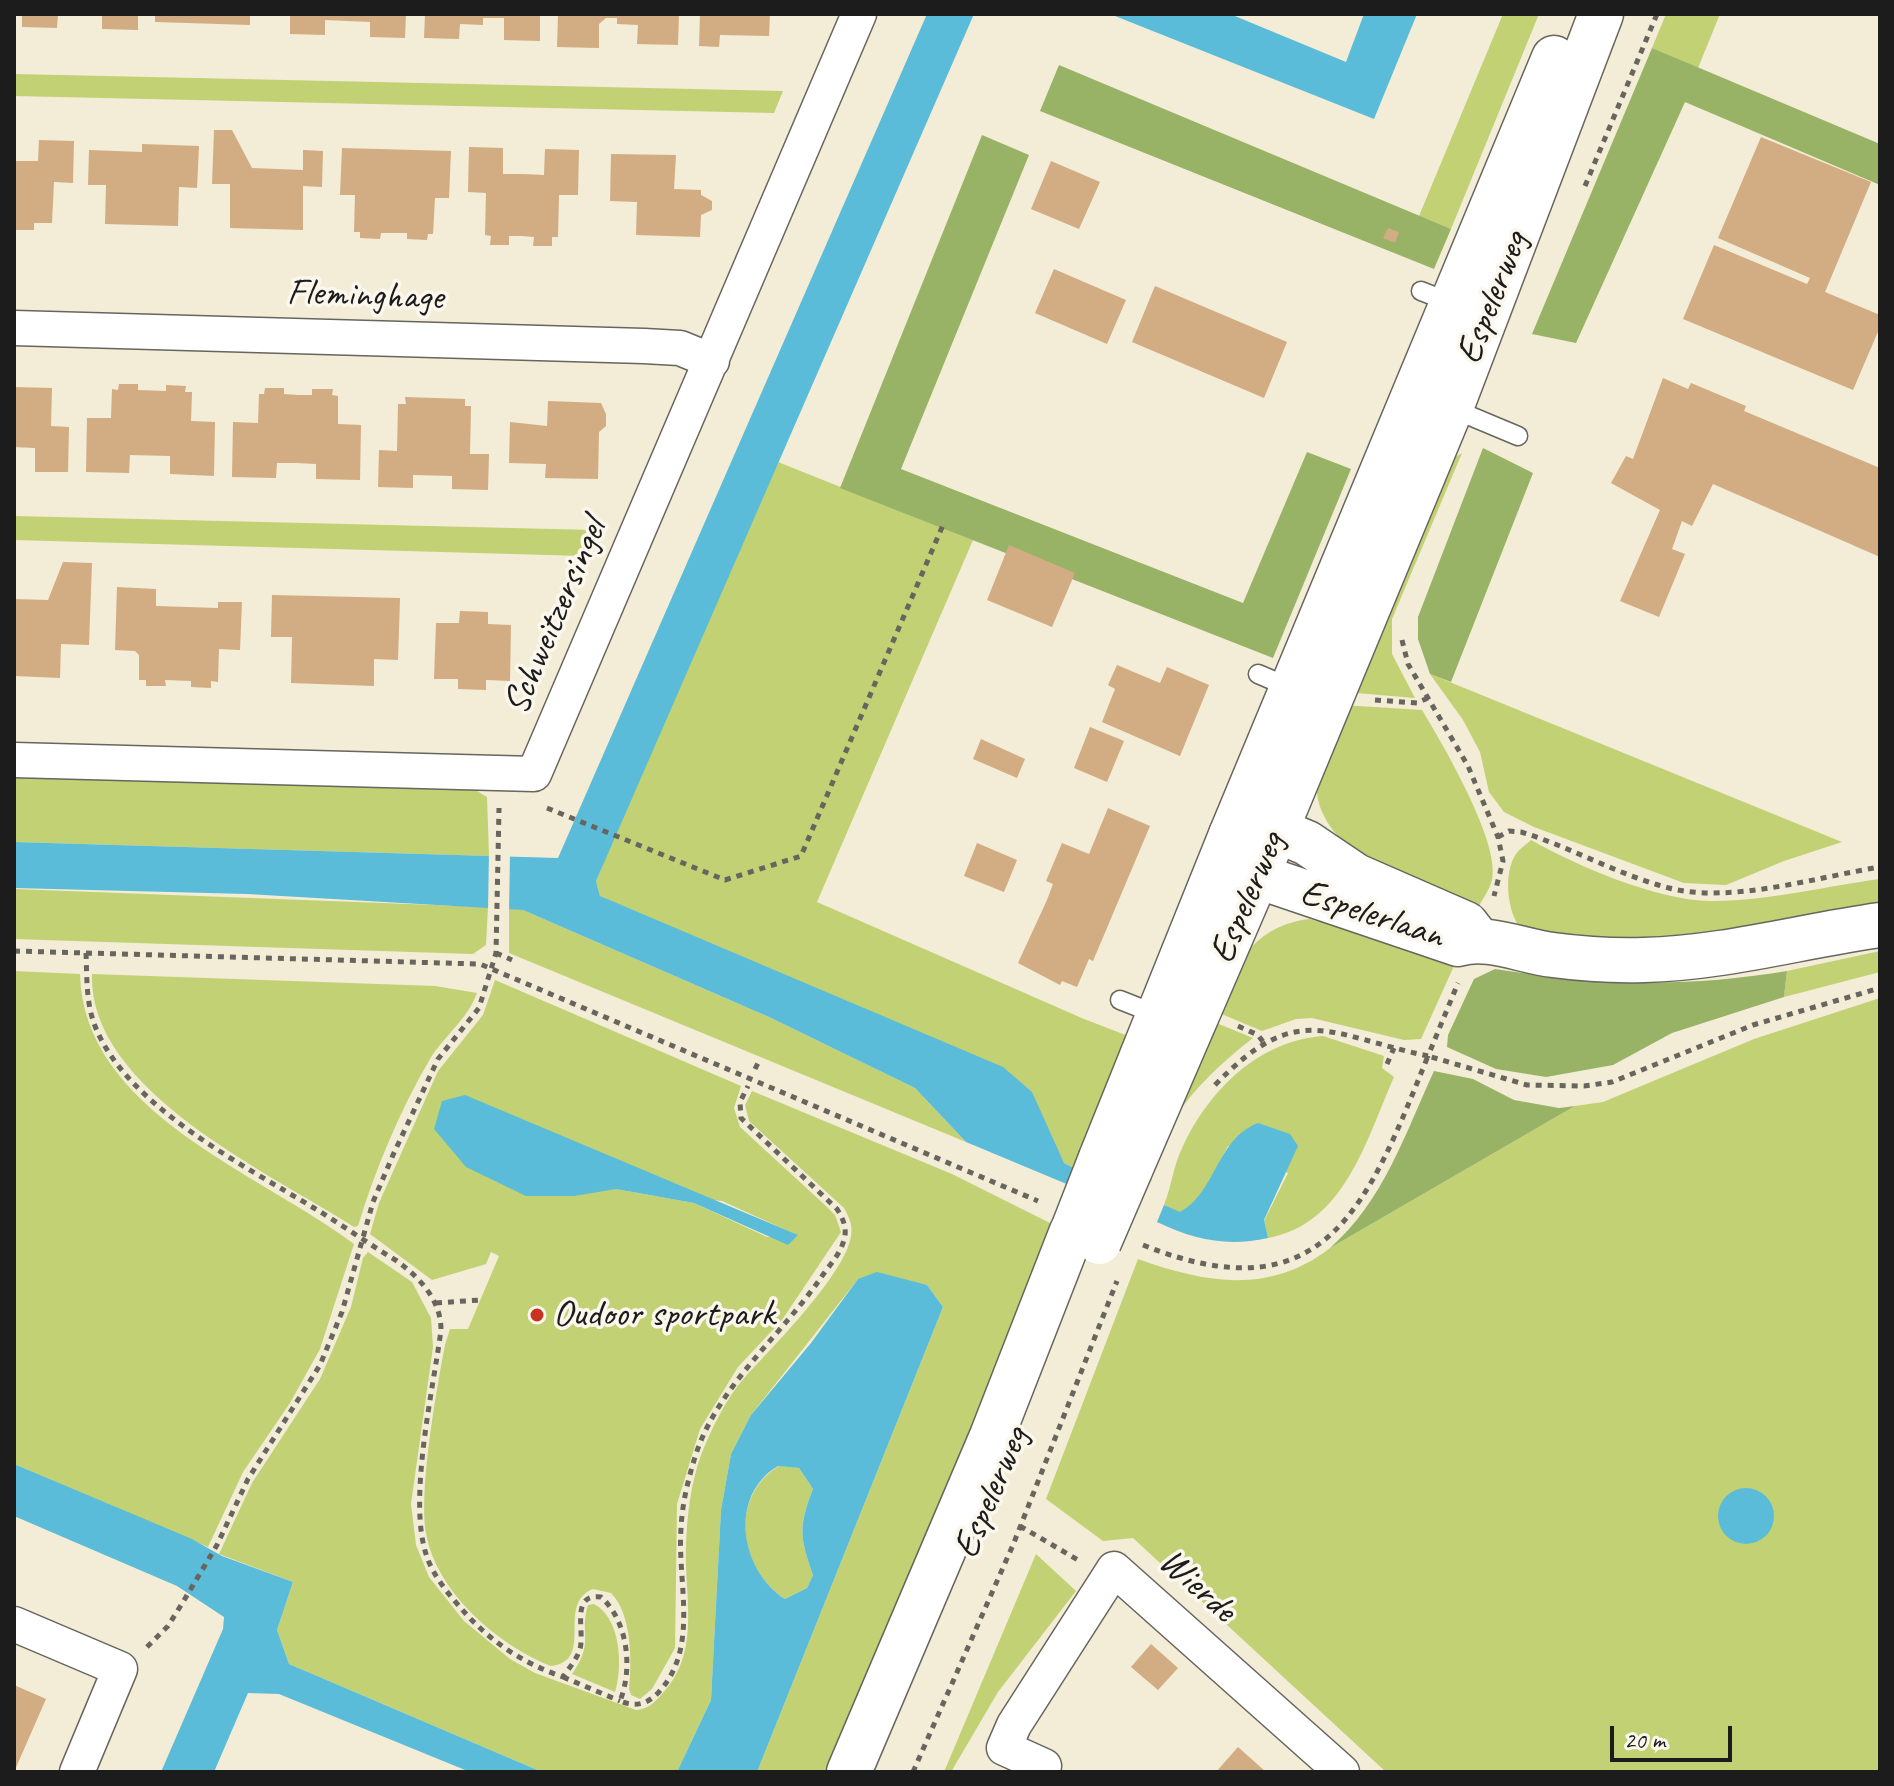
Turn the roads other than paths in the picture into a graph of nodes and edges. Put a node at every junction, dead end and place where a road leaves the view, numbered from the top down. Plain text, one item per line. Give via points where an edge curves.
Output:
1 (859, 14) edge
2 (1572, 14) edge
3 (1601, 14) edge
4 (1453, 304) junction
5 (14, 328) edge
6 (712, 361) junction
7 (1433, 401) junction
8 (1518, 436) dead end
9 (1293, 688) junction
10 (14, 760) edge
11 (1276, 830) junction
12 (1231, 835) junction
13 (1257, 876) junction
14 (1880, 925) edge
15 (1477, 938) junction
16 (1156, 1014) junction
17 (1098, 1247) junction
18 (14, 1624) edge
19 (1044, 1766) dead end
20 (77, 1772) edge
21 (849, 1772) edge
22 (872, 1772) edge
23 (1342, 1772) edge

1 - 6 street, Schweitzersingel
2 - 4 main road, Espelerweg
3 - 4 main road, Espelerweg
4 - 7 main road, Espelerweg
5 - 6 street, Fleminghage via 644,346 680,348
6 - 10 street, Schweitzersingel via 534,774
7 - 8 lane
7 - 9 main road, Espelerweg
9 - 11 main road, Espelerweg
9 - 12 main road, Espelerweg
11 - 12 main road, Espelerlaan
11 - 13 main road, Espelerweg
11 - 15 main road, Espelerlaan via 1307,843 1356,876 1466,924
12 - 13 main road, Espelerlaan
12 - 16 main road, Espelerweg
13 - 15 main road, Espelerlaan via 1458,944
13 - 16 main road, Espelerweg
14 - 15 main road, Espelerlaan via 1728,954 1646,960 1553,955
16 - 17 main road, Espelerweg, bridge
17 - 21 main road, Espelerweg via 992,1436
17 - 22 main road, Espelerweg
18 - 20 street via 120,1669
19 - 23 street, Wierde via 1002,1755 1014,1725 1114,1569

